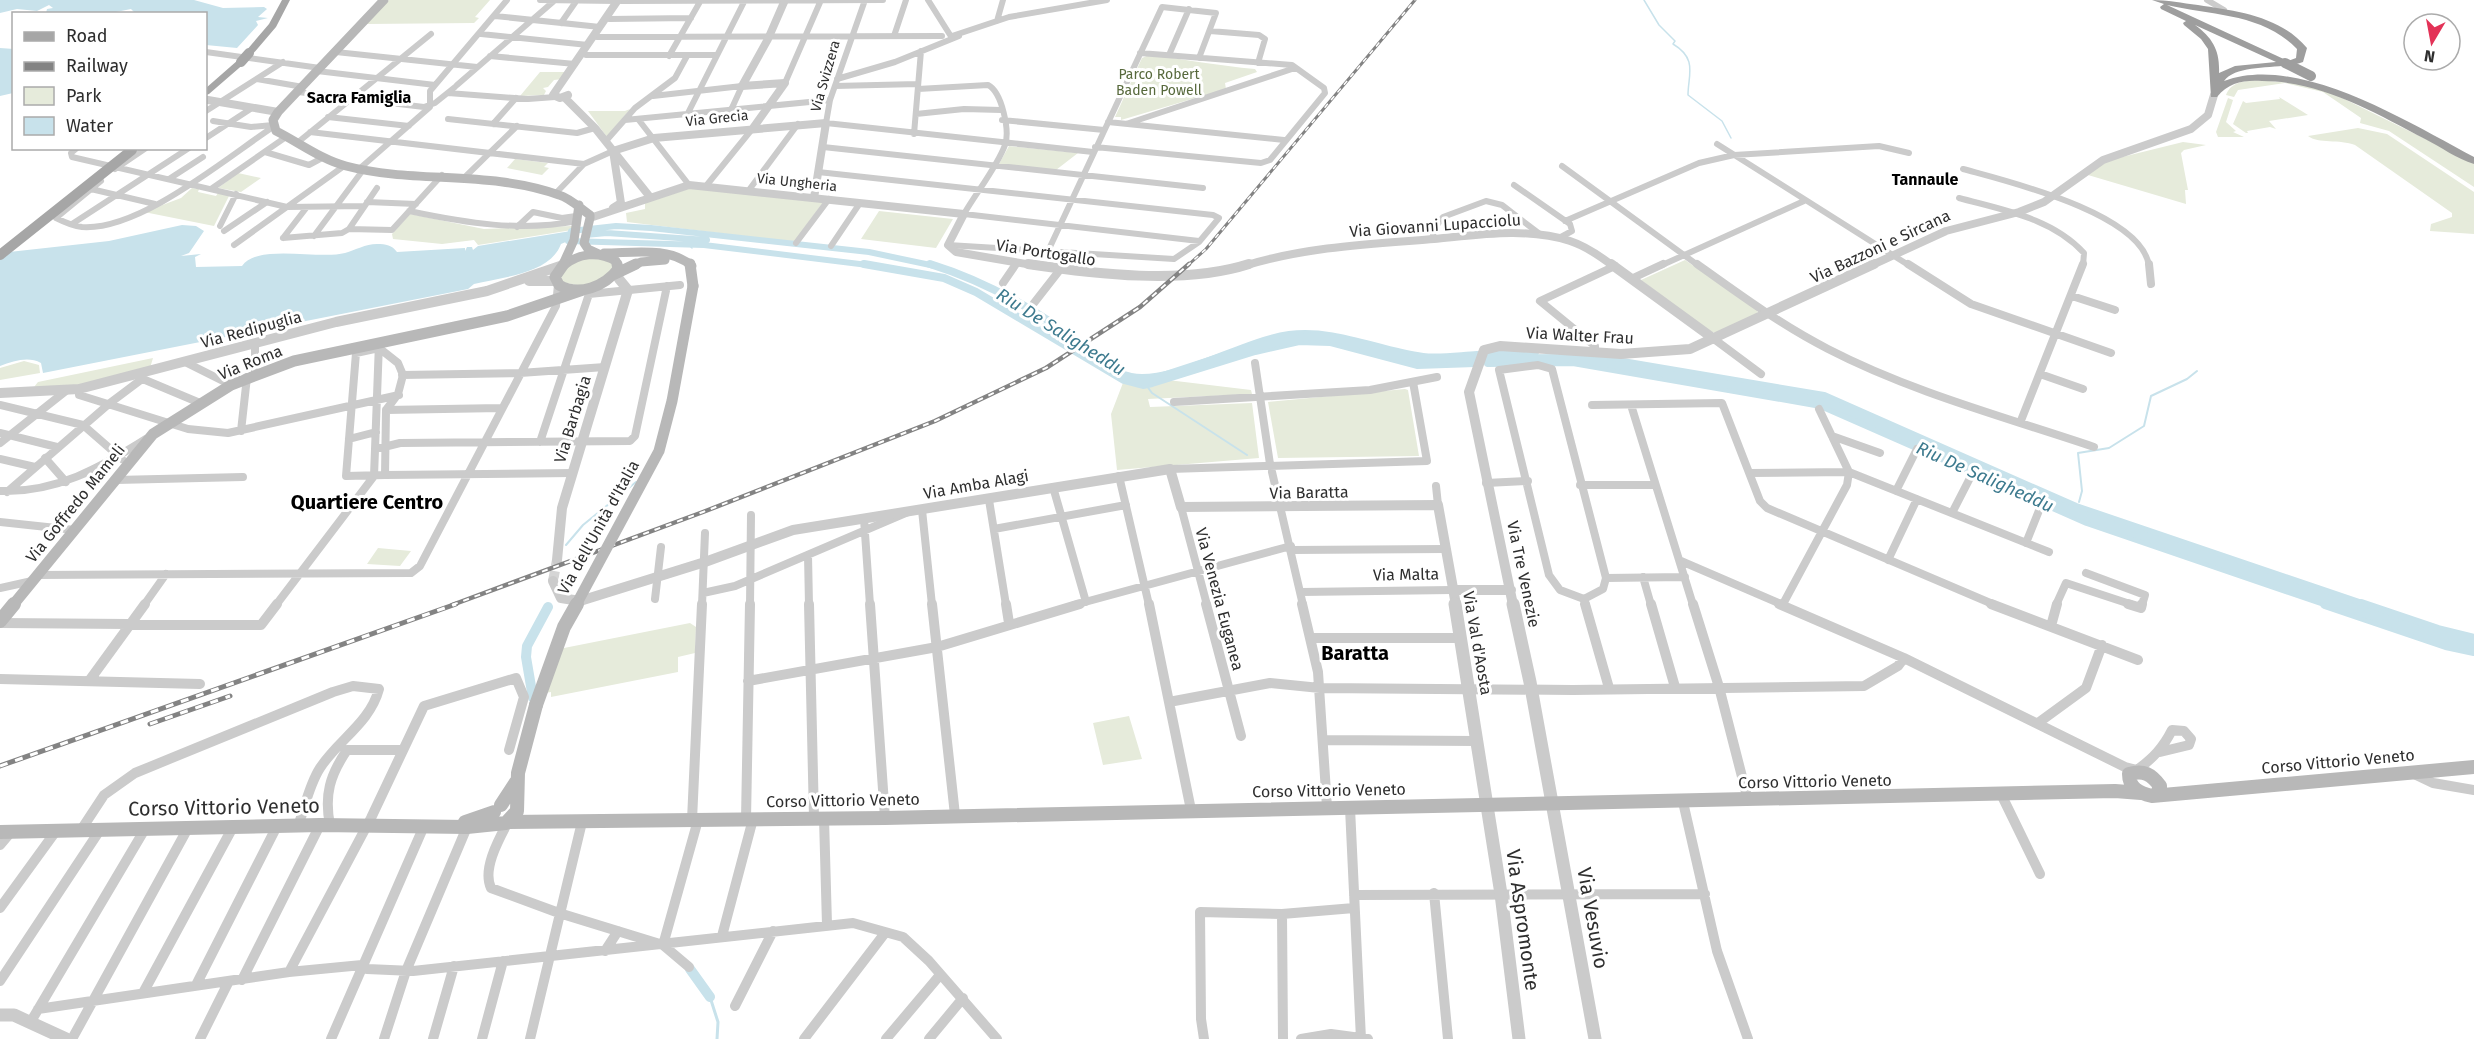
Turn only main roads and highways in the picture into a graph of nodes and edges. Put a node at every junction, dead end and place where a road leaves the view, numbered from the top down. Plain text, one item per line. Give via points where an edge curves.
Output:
1 (286, 0) edge
2 (384, 0) edge
3 (2145, 0) edge
4 (2156, 0) edge
5 (377, 4) edge
6 (2224, 10) junction
7 (2258, 50) junction
8 (2214, 95) junction
9 (207, 100) edge
10 (2390, 117) junction
11 (132, 150) edge
12 (2474, 161) edge
13 (580, 243) junction
14 (601, 252) junction
15 (0, 255) edge
16 (565, 261) junction
17 (617, 277) junction
18 (556, 285) junction
19 (693, 286) junction
20 (153, 434) joint
21 (0, 622) edge
22 (2474, 767) edge
23 (2131, 776) junction
24 (2156, 784) junction
25 (2115, 791) junction
26 (2141, 793) junction
27 (505, 813) junction
28 (449, 825) junction
29 (6, 832) edge

1 - 9 main road, bridge via 273,25
2 - 5 main road
3 - 7 highway
3 - 8 highway via 2190,25 2211,46 2217,59
4 - 6 highway
5 - 13 main road via 278,112 273,126 324,158 360,170 465,177 555,194 583,218
6 - 7 highway via 2206,13 2204,19
6 - 8 highway via 2286,34 2303,52 2300,60 2285,66 2227,71
7 - 10 highway, bridge
8 - 10 highway via 2234,80 2294,78 2325,86
10 - 12 highway
11 - 15 main road, bridge
13 - 14 main road
13 - 16 main road
14 - 16 main road
14 - 17 main road via 616,261
14 - 19 main road, Via dell'Unità d'Italia via 676,254 692,266
16 - 18 main road via 556,273
17 - 18 main road, Via Roma via 589,290
17 - 19 main road via 625,268 649,261 672,261 687,268
18 - 20 main road, Via Roma via 533,307 507,316 314,356 251,376
19 - 27 main road, Via dell'Unità d'Italia, bridge via 659,451 564,627 536,705
20 - 21 main road, Via Goffredo Mameli via 123,460 116,480
22 - 24 main road, Corso Vittorio Veneto via 2205,789
23 - 24 main road
23 - 25 main road, Corso Vittorio Veneto
23 - 26 main road
24 - 26 main road, Corso Vittorio Veneto
25 - 26 main road, Corso Vittorio Veneto
25 - 27 main road, Corso Vittorio Veneto via 544,823
27 - 28 main road, Corso Vittorio Veneto
27 - 28 main road, Corso Vittorio Veneto via 467,827
28 - 29 main road, Corso Vittorio Veneto

